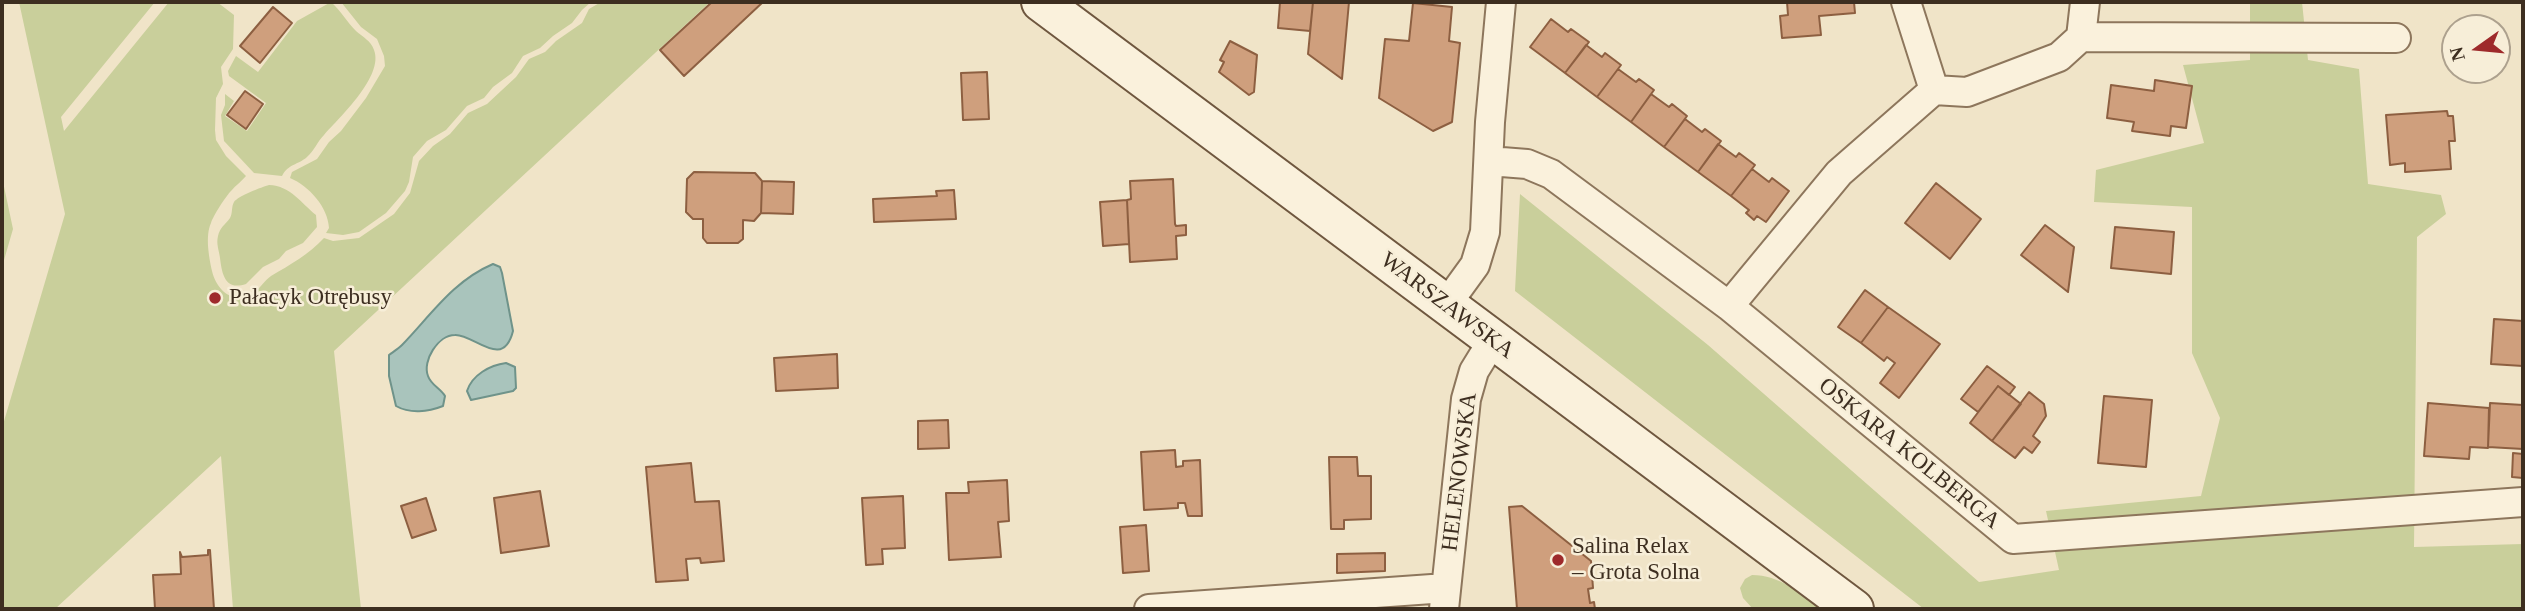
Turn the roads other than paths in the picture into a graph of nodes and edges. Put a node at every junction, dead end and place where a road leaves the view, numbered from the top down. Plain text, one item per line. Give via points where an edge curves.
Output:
1 (1041, 2) edge
2 (1501, 2) edge
3 (1906, 2) edge
4 (2085, 2) edge
5 (2081, 37) junction
6 (2396, 38) dead end
7 (1934, 90) junction
8 (1489, 161) junction
9 (1446, 305) junction
10 (1729, 306) junction
11 (1493, 340) junction
12 (2523, 502) edge
13 (1445, 599) edge
14 (1149, 609) edge
15 (1854, 609) edge

1 - 9 main road, WARSZAWSKA
2 - 8 street
3 - 7 street
4 - 5 street
5 - 6 street
5 - 7 street via 2059,57 1967,92
7 - 10 street via 1839,173
8 - 9 street via 1483,243 1475,265
8 - 10 street, OSKARA KOLBERGA via 1527,164 1551,174
9 - 11 main road, WARSZAWSKA
10 - 12 street, OSKARA KOLBERGA via 2013,538
11 - 13 street, HELENOWSKA via 1474,371 1466,399
11 - 15 main road, WARSZAWSKA
13 - 14 street

